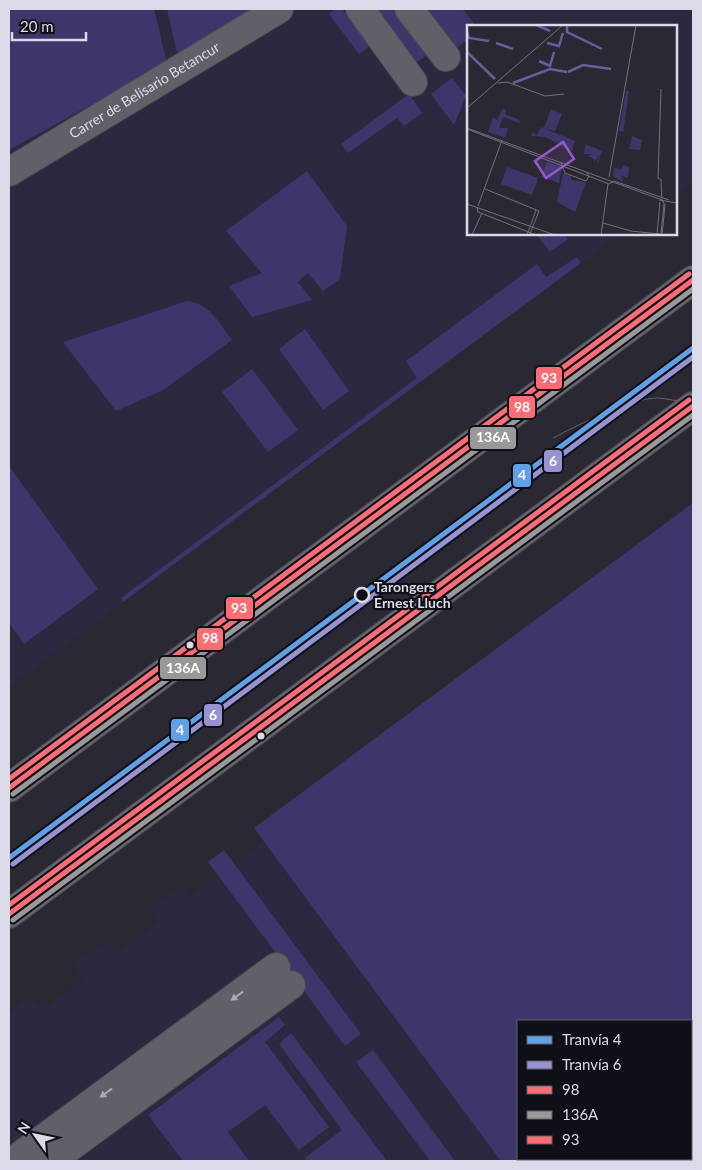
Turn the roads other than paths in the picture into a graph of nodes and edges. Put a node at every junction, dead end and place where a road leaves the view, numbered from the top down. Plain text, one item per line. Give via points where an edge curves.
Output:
1 (279, 9) edge
2 (360, 9) edge
3 (409, 9) edge
4 (446, 57) dead end
5 (413, 82) dead end
6 (9, 172) edge
7 (693, 280) edge
8 (691, 413) edge
9 (9, 788) edge
10 (9, 914) edge
11 (13, 1161) edge
12 (51, 1161) edge

1 - 6 street, Carrer de Belisario Betancur
2 - 5 street
3 - 4 street
7 - 9 main road
8 - 10 main road
12 -> 11 street via 284,976

